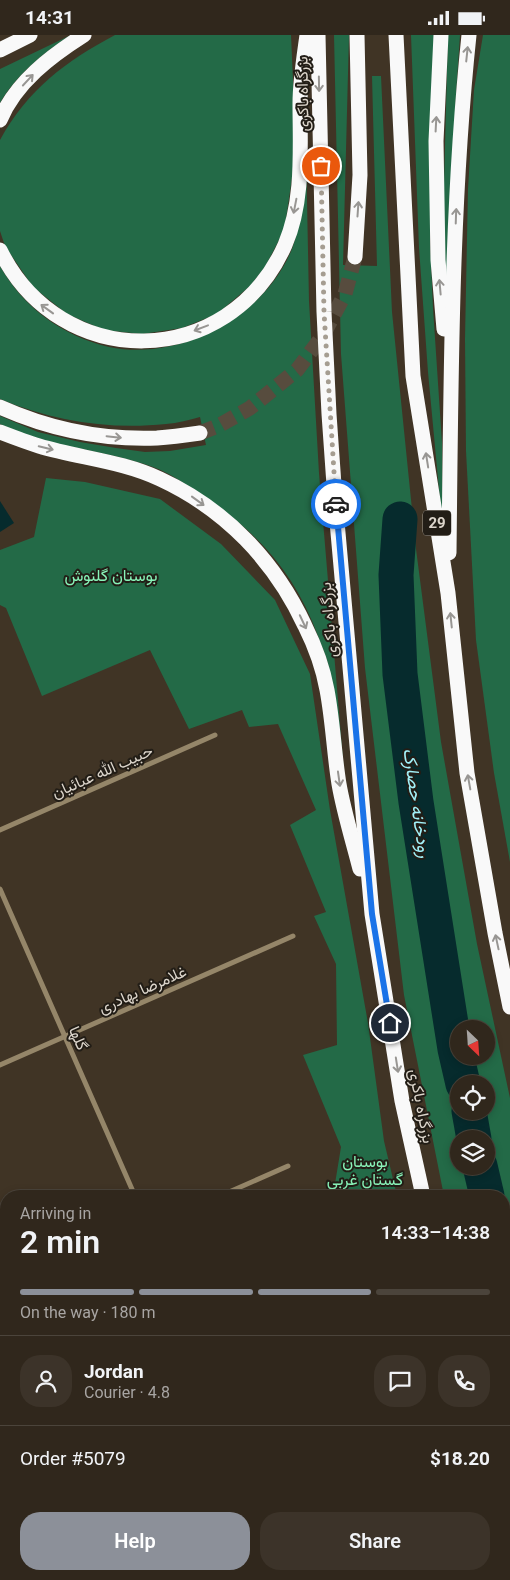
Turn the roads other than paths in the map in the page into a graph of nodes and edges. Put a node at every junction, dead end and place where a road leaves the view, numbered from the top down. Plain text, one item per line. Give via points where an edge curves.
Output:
1 (30, 35) edge
2 (84, 35) edge
3 (307, 35) edge
4 (318, 35) edge
5 (357, 35) edge
6 (396, 35) edge
7 (441, 35) edge
8 (468, 35) edge
9 (0, 50) edge
10 (0, 119) edge
11 (0, 250) edge
12 (354, 257) tunnel mouth
13 (451, 405) junction
14 (0, 407) edge
15 (0, 432) edge
16 (200, 433) tunnel mouth
17 (448, 593) junction
18 (215, 735) dead end
19 (0, 830) edge
20 (0, 889) edge
21 (372, 914) junction
22 (293, 936) dead end
23 (510, 1007) edge
24 (65, 1037) junction
25 (0, 1065) edge
26 (288, 1166) dead end
27 (132, 1190) edge
28 (234, 1190) edge
29 (422, 1190) edge

1 - 9 highway
10 -> 2 highway via 27,80
3 -> 11 highway via 300,101 298,189 291,227 273,269 262,285 228,314 210,325 155,341 104,337 74,326 36,301 14,276
4 -> 21 highway, بزرگراه باکری via 324,312 335,499
12 -> 5 highway via 360,175
17 -> 6 highway, 29 via 413,376
13 -> 7 highway via 438,260 436,141
13 -> 8 highway via 456,205
13 - 17 highway
14 -> 16 highway via 66,430 117,438
15 -> 21 highway via 39,446 132,468 159,478 190,495 241,534 276,574 293,600 315,647 327,689 339,786
23 -> 17 highway, 29 via 467,773
18 - 19 street, حبیب الله عبائیان
20 - 24 street, گلها
21 -> 29 highway, بزرگراه باکری via 402,1101
22 - 24 street, غلامرضا بهادری
24 - 25 street, غلامرضا بهادری
24 - 27 street, گلها
26 - 28 street

